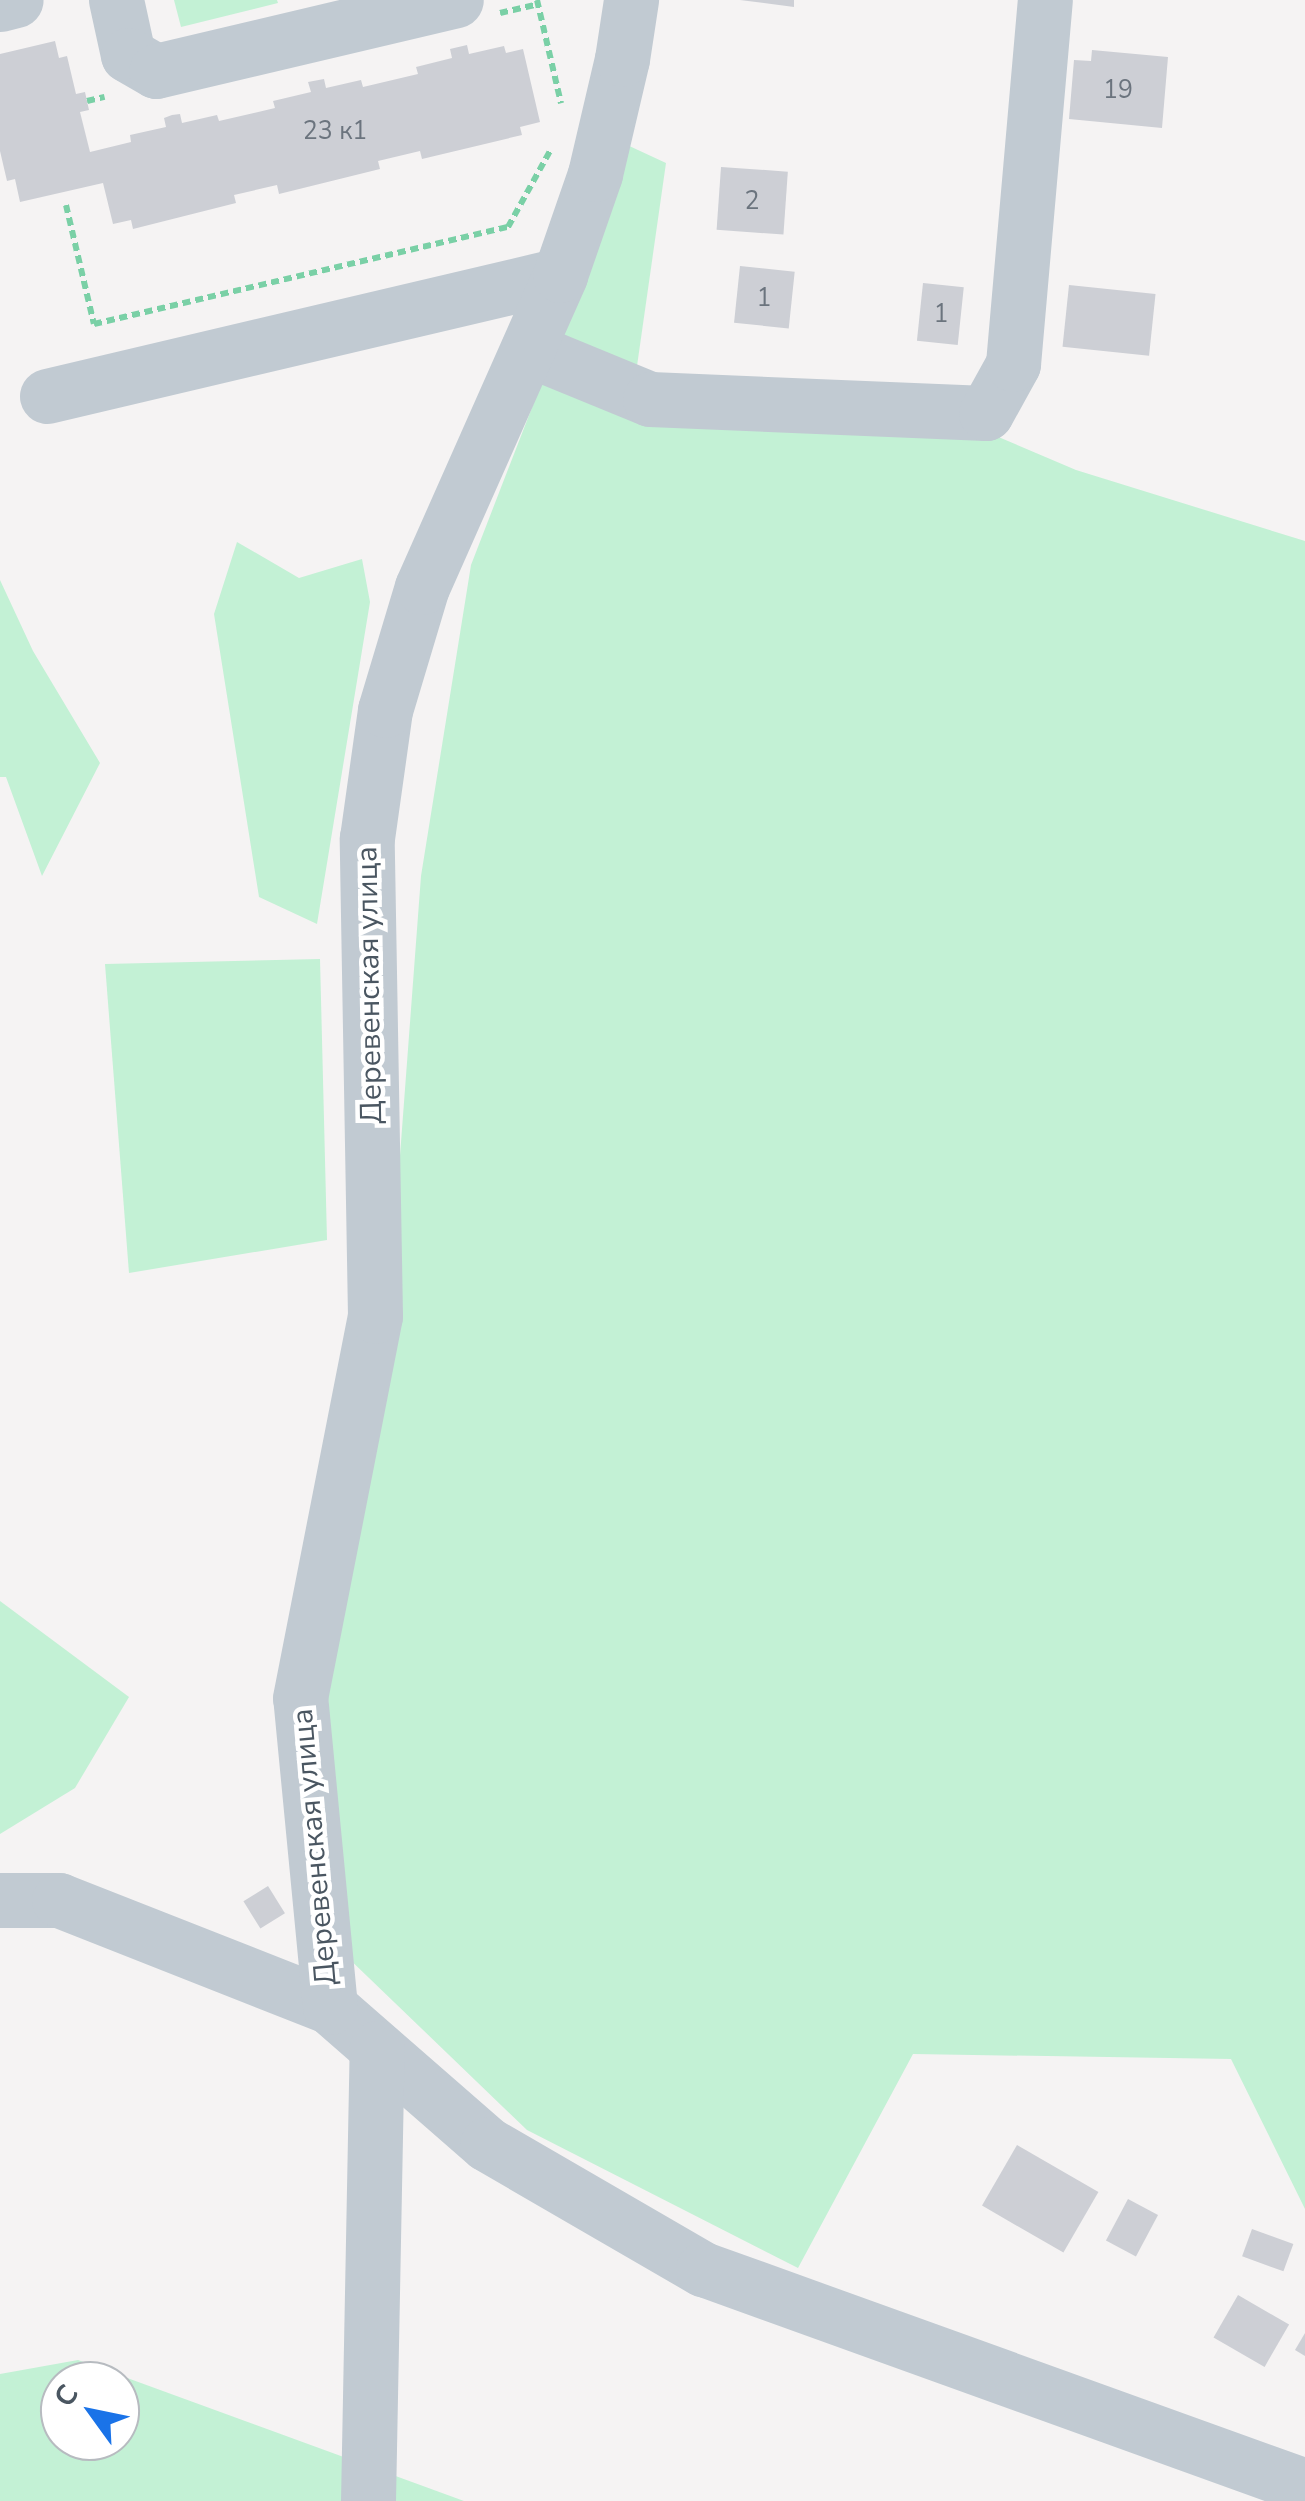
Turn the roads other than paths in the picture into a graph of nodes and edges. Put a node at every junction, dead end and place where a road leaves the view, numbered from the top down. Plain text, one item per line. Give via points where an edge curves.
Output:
1 (16, 0) edge
2 (116, 0) edge
3 (456, 0) edge
4 (631, 0) edge
5 (1045, 0) edge
6 (0, 4) edge
7 (560, 275) junction
8 (528, 349) junction
9 (46, 396) dead end
10 (0, 1900) edge
11 (330, 2007) junction
12 (377, 2048) junction
13 (1305, 2486) edge
14 (368, 2501) edge

1 - 6 street
2 - 3 street via 128,55 156,72
4 - 7 street, Деревенская улица via 596,174
5 - 8 street via 1013,364 986,413 650,398
7 - 8 street, Деревенская улица
7 - 9 street
8 - 11 street, Деревенская улица via 422,587 385,710 366,838 374,1316 300,1698
10 - 11 street via 60,1900
11 - 12 street
12 - 13 street via 487,2144 703,2270
12 - 14 street

